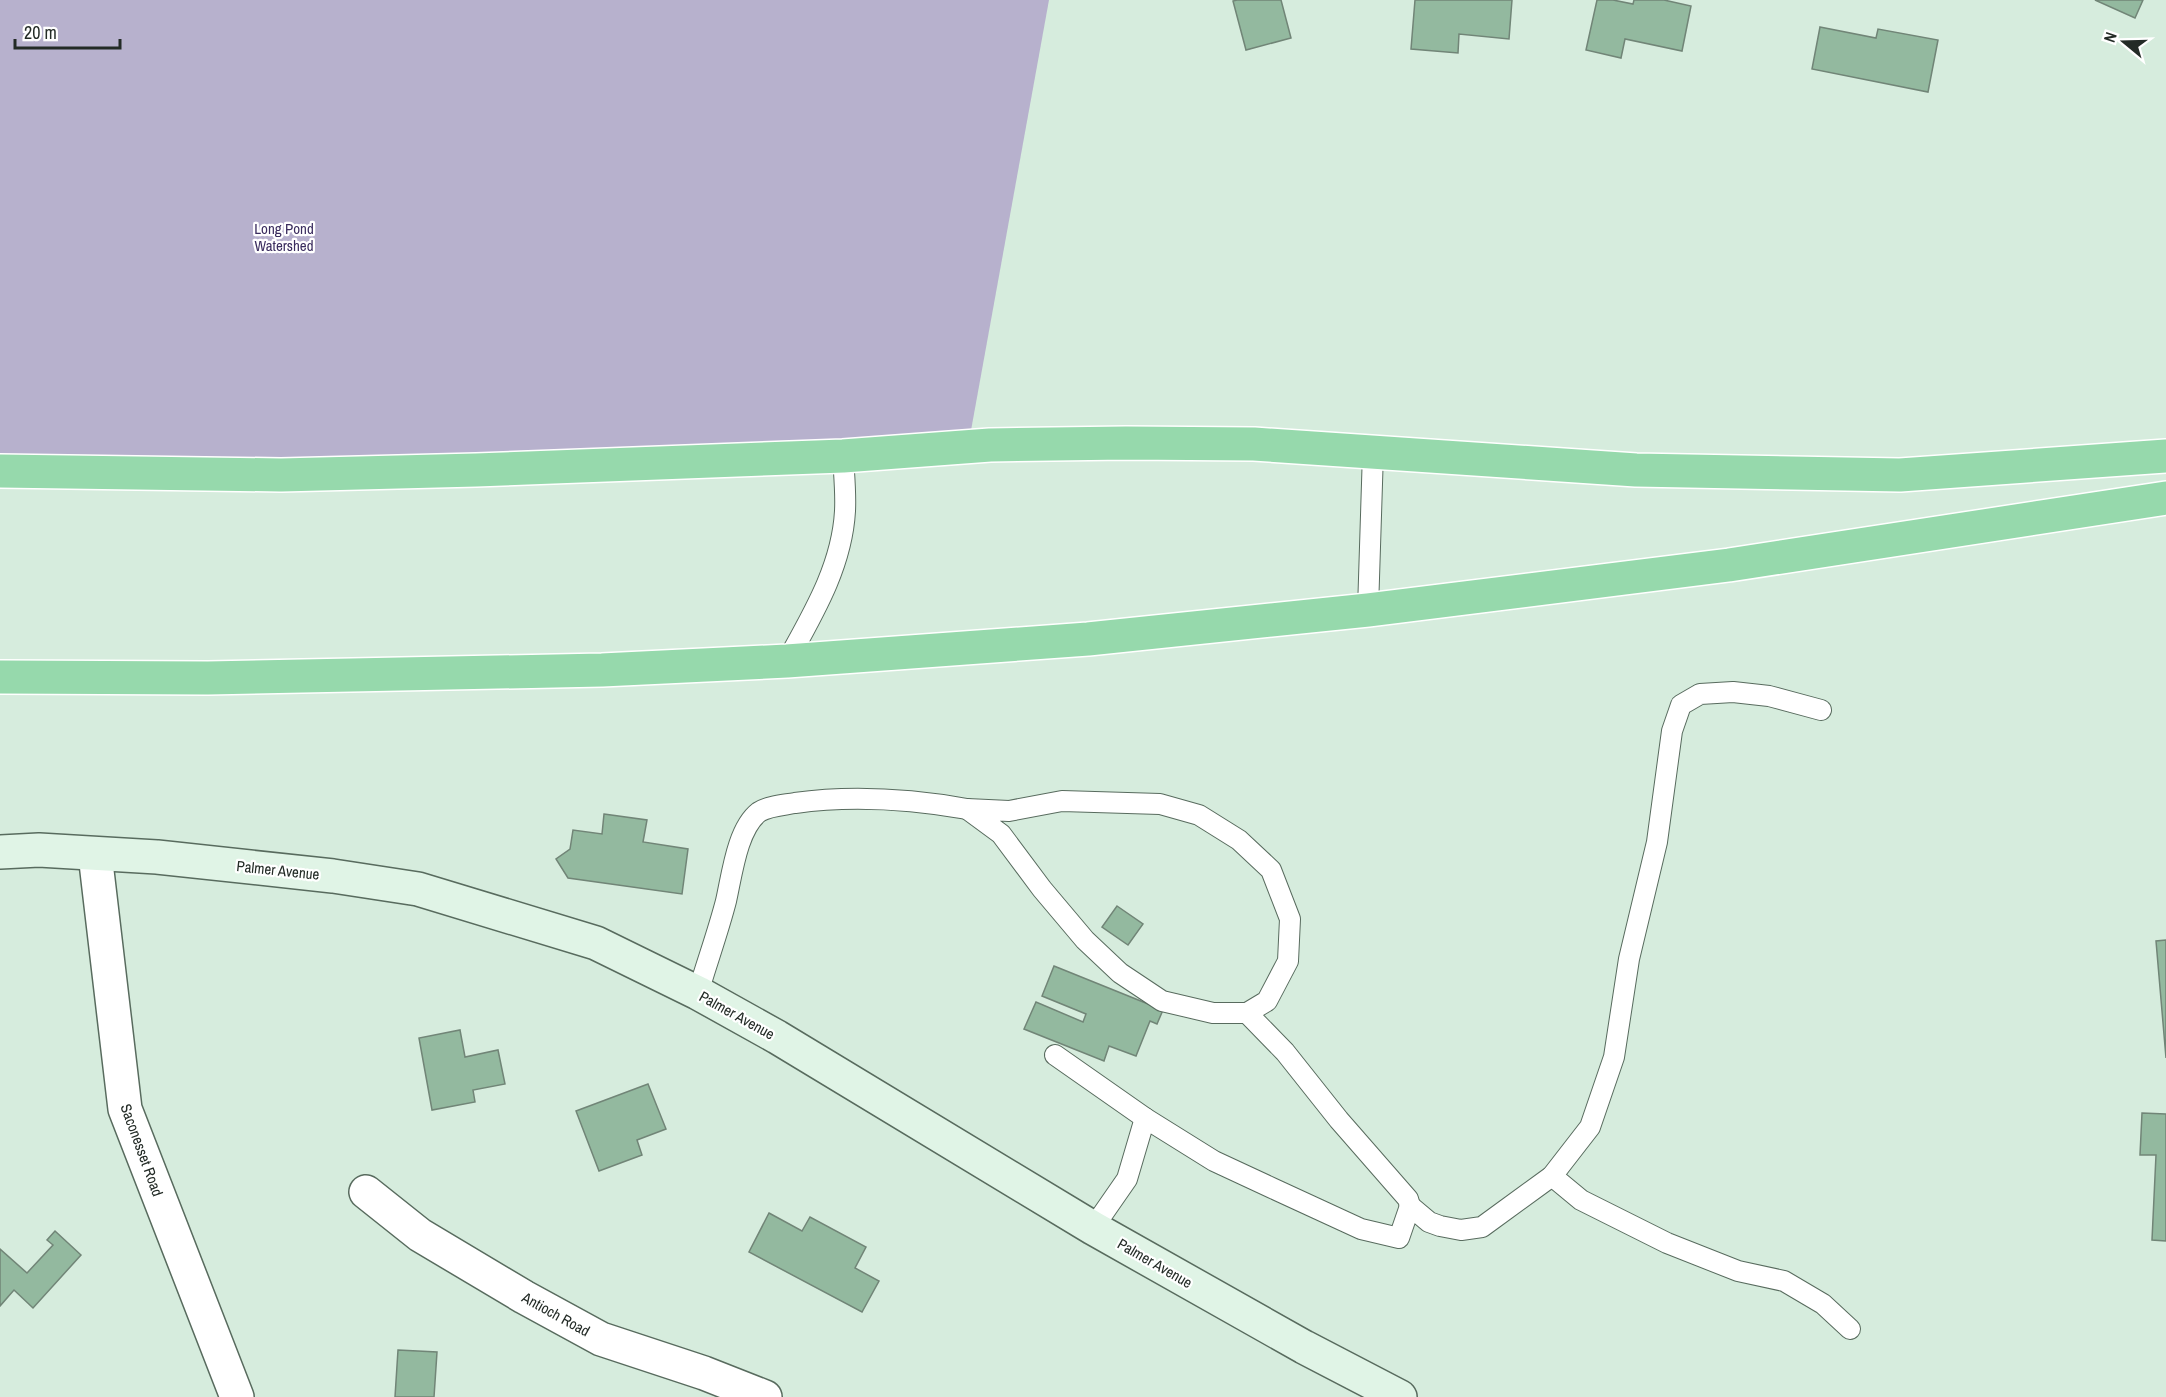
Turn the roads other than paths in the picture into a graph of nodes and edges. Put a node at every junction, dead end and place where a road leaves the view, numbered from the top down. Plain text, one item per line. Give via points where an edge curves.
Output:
1 (1373, 452) junction
2 (843, 456) junction
3 (2166, 456) edge
4 (0, 471) edge
5 (2166, 498) edge
6 (1368, 610) junction
7 (787, 661) junction
8 (0, 676) edge
9 (1821, 710) dead end
10 (967, 809) junction
11 (0, 852) edge
12 (95, 854) junction
13 (698, 993) junction
14 (1247, 1013) junction
15 (1055, 1055) dead end
16 (1144, 1118) junction
17 (1552, 1176) junction
18 (366, 1192) dead end
19 (1410, 1206) junction
20 (1093, 1228) junction
21 (1850, 1329) dead end
22 (237, 1397) edge
23 (765, 1397) edge
24 (1400, 1397) edge

1 - 2 highway via 1254,444 1126,443 990,445
1 - 3 highway via 1636,470 1900,475
1 - 6 lane
2 - 4 highway via 280,475
2 - 7 lane via 845,511 840,544 818,606
5 - 6 highway via 1729,565
6 - 7 highway via 1088,639
7 - 8 highway via 407,675
9 - 17 lane via 1769,696 1733,692 1700,694 1681,705 1672,731 1657,842 1629,959 1614,1057 1590,1127
10 - 13 lane via 888,799 827,799 759,812 737,849
10 - 14 lane via 1001,834 1085,940 1120,973 1162,1001 1214,1013
10 - 14 lane via 1010,811 1062,801 1160,804 1199,815 1239,840 1271,870 1290,919 1288,961 1267,1001
11 - 12 main road, Palmer Avenue
12 - 13 main road, Palmer Avenue via 333,876 418,889 596,944
12 - 22 street, Saconesset Road via 125,1109
13 - 20 main road, Palmer Avenue
14 - 19 lane via 1285,1052
15 - 16 lane
16 - 19 lane via 1214,1161 1361,1229 1399,1238
16 - 20 lane via 1127,1179
17 - 19 lane via 1482,1227 1461,1230 1440,1226
17 - 21 lane via 1581,1200 1667,1244 1738,1271 1784,1281 1823,1304
18 - 23 street, Antioch Road via 420,1235 601,1339
20 - 24 main road, Palmer Avenue

